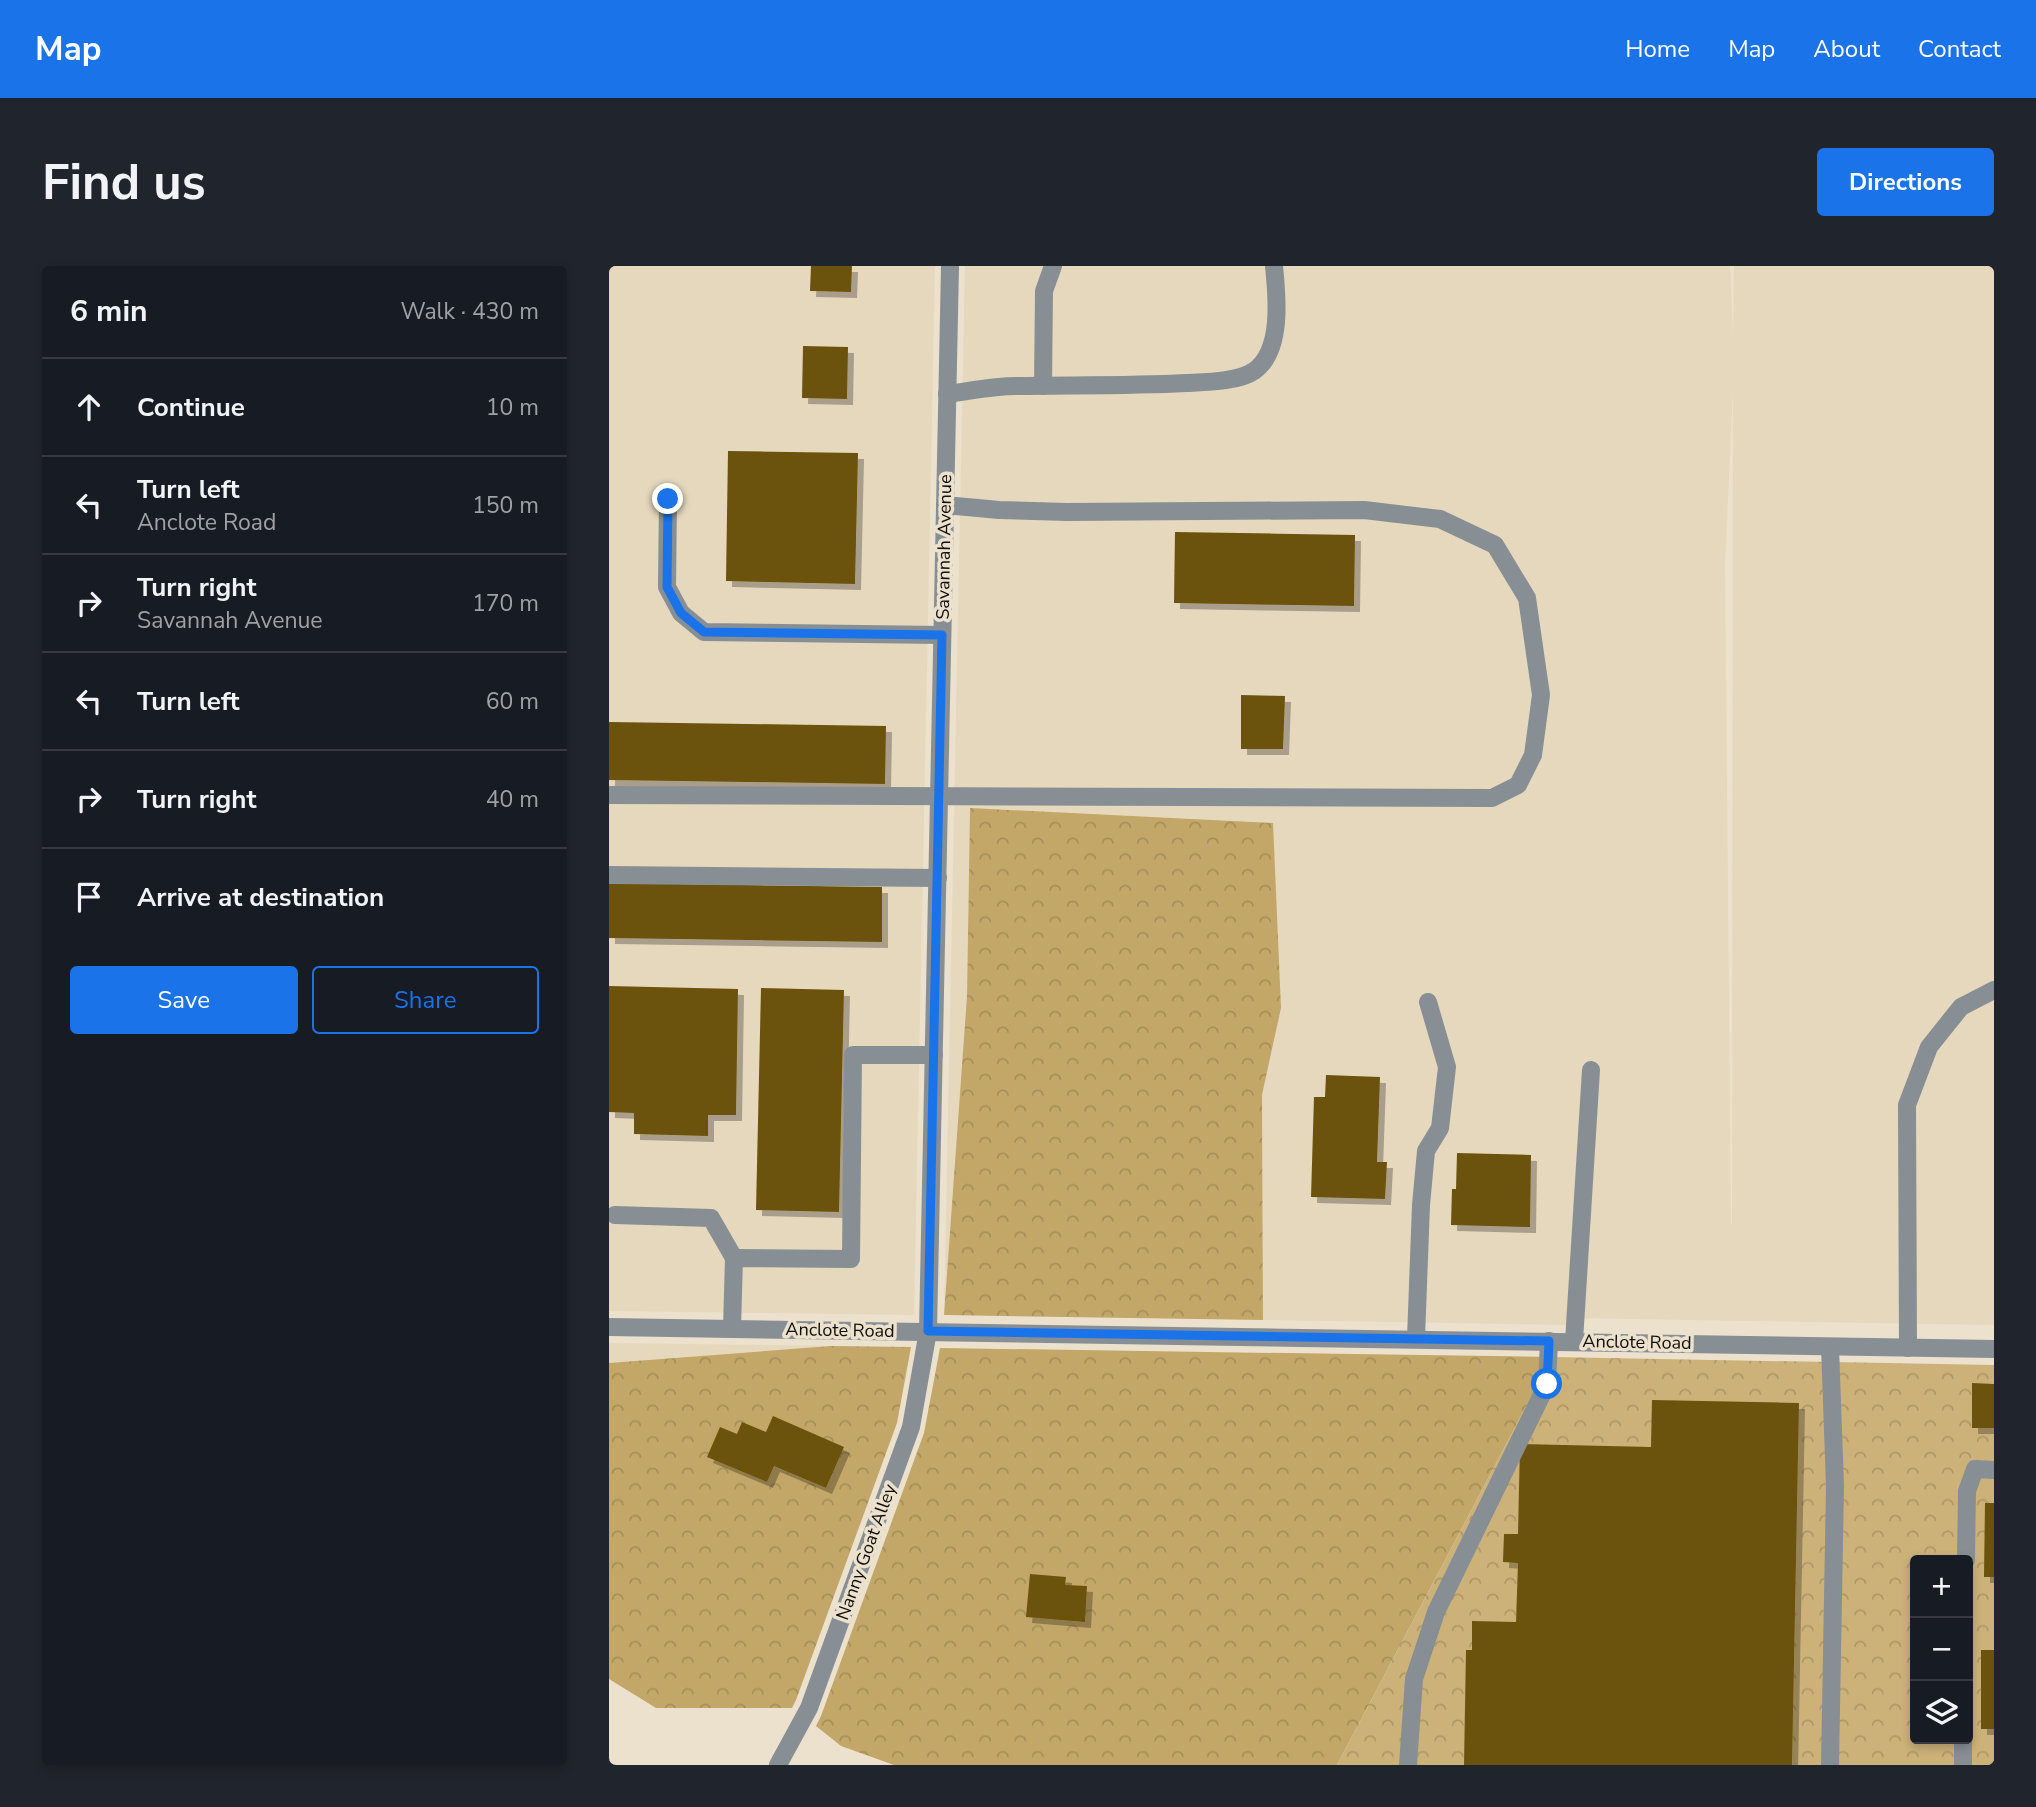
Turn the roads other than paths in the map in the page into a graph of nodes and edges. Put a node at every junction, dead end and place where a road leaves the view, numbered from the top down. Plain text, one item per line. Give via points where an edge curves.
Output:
1 (950, 266) edge
2 (1053, 266) edge
3 (1274, 266) edge
4 (1043, 386) junction
5 (947, 394) junction
6 (668, 499) dead end
7 (945, 505) junction
8 (942, 635) junction
9 (609, 795) edge
10 (939, 798) junction
11 (609, 875) edge
12 (938, 878) junction
13 (1994, 990) edge
14 (1428, 1002) dead end
15 (934, 1055) junction
16 (1591, 1070) dead end
17 (615, 1214) dead end
18 (734, 1258) junction
19 (609, 1327) edge
20 (732, 1328) junction
21 (928, 1331) junction
22 (1416, 1338) junction
23 (1549, 1341) junction
24 (1574, 1341) junction
25 (1830, 1347) junction
26 (1908, 1348) junction
27 (1994, 1349) edge
28 (1994, 1470) edge
29 (1966, 1555) edge
30 (1963, 1744) edge
31 (778, 1765) edge
32 (1408, 1765) edge
33 (1830, 1765) edge
34 (1963, 1765) edge

1 - 5 street, Savannah Avenue
2 - 4 street via 1044,291
3 - 4 street via 1275,332 1265,359 1253,372 1221,381
4 - 5 street
5 - 7 street, Savannah Avenue
6 - 8 street via 667,587 681,613 704,632
7 - 8 street, Savannah Avenue
7 - 10 street via 1067,512 1364,510 1440,519 1495,545 1527,598 1541,695 1533,755 1518,785 1492,798
8 - 10 street, Savannah Avenue
9 - 10 street
10 - 12 street, Savannah Avenue
11 - 12 street
12 - 15 street, Savannah Avenue
13 - 26 street via 1961,1007 1929,1047 1907,1105
14 - 22 street via 1447,1067 1440,1128 1426,1151
15 - 18 street via 853,1055 851,1259
15 - 21 street, Savannah Avenue
16 - 24 street
17 - 18 street via 711,1218
18 - 20 street
19 - 20 street, Anclote Road
20 - 21 street, Anclote Road
21 - 22 street, Anclote Road
21 - 31 street, Nanny Goat Alley via 911,1427 809,1708
22 - 23 street, Anclote Road
23 - 24 street, Anclote Road
23 - 32 street via 1547,1384 1436,1612 1414,1679
24 - 25 street, Anclote Road
25 - 26 street, Anclote Road
25 - 33 street via 1835,1486
26 - 27 street, Anclote Road
28 - 29 street via 1975,1469 1968,1491
30 - 34 street

